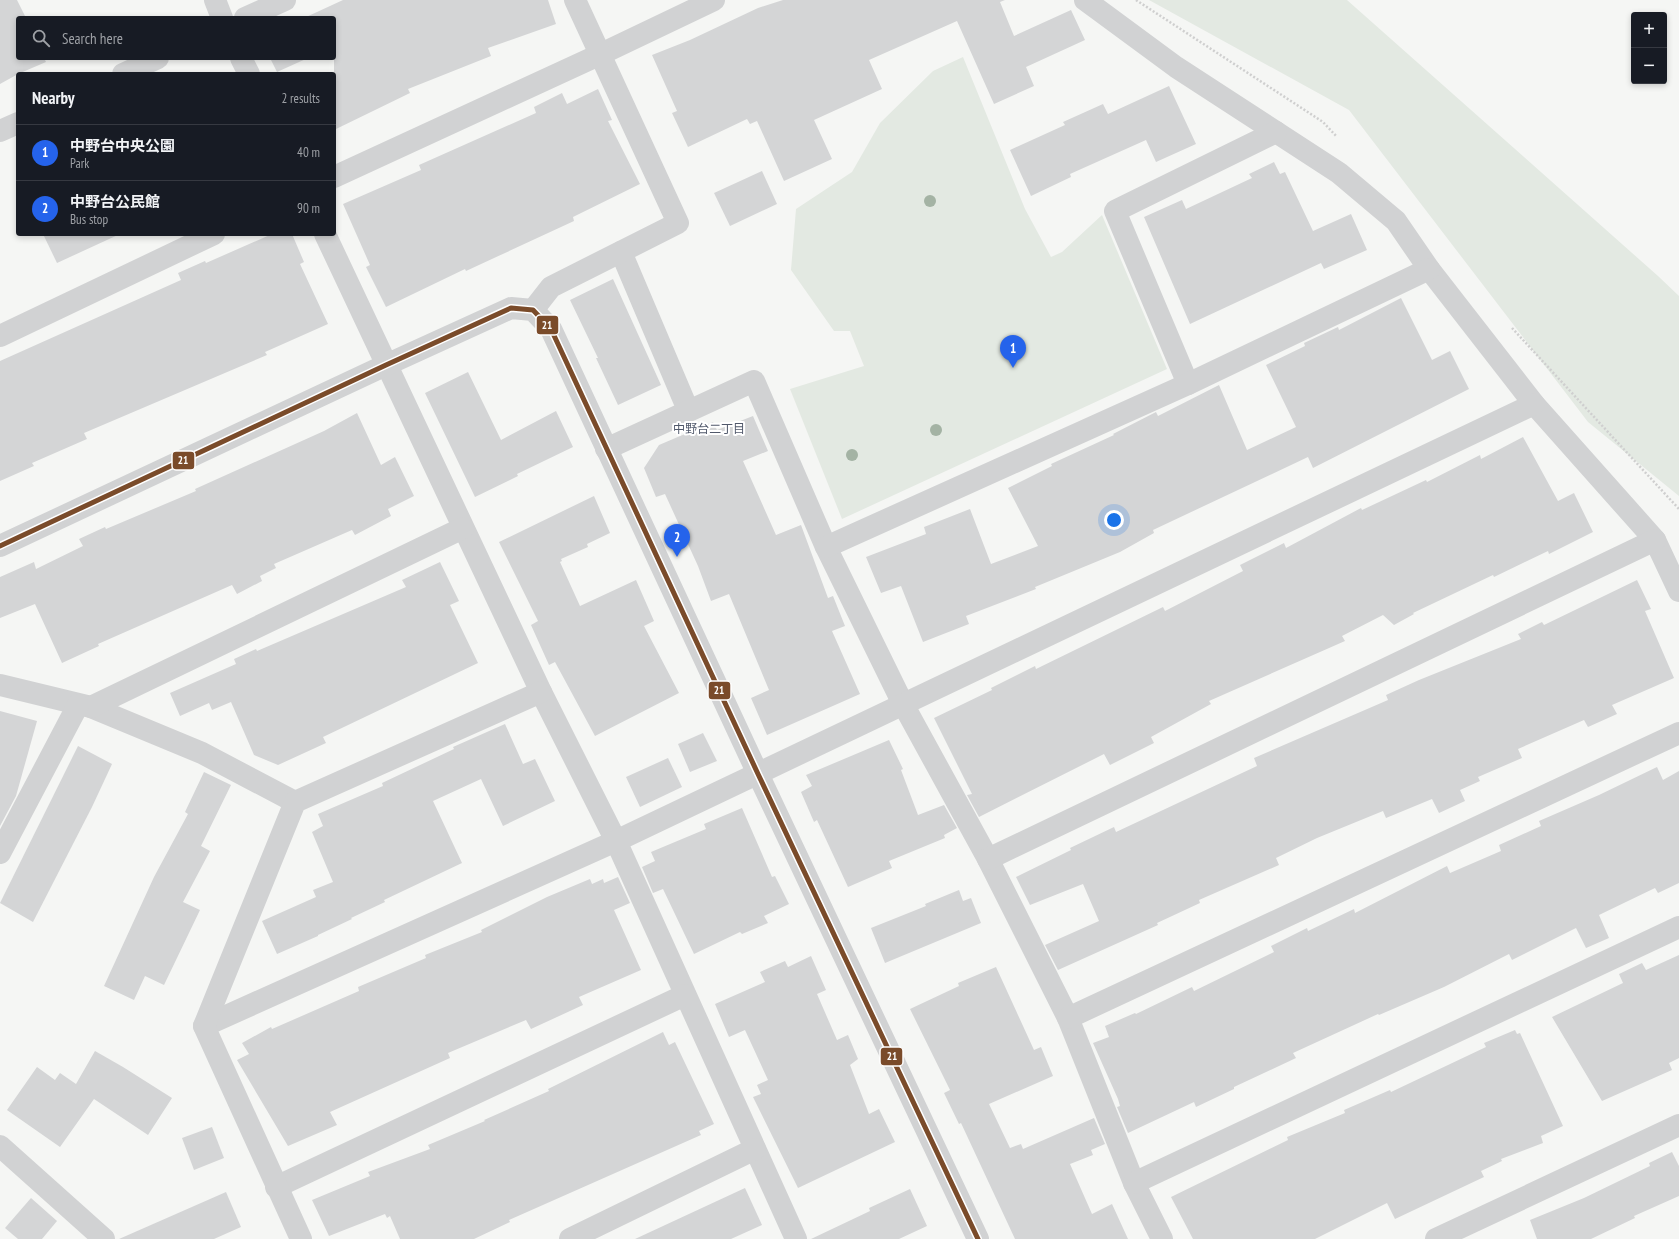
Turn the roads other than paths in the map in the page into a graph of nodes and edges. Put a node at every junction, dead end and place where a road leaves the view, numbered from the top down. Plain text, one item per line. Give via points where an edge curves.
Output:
1 (215, 0) edge
2 (285, 0) edge
3 (575, 0) edge
4 (714, 0) edge
5 (1085, 0) edge
6 (221, 16) edge
7 (249, 16) edge
8 (601, 54) junction
9 (154, 60) edge
10 (242, 60) edge
11 (127, 72) edge
12 (247, 72) edge
13 (16, 124) edge
14 (0, 131) edge
15 (1276, 132) junction
16 (336, 176) edge
17 (210, 236) edge
18 (326, 236) edge
19 (621, 252) junction
20 (1429, 269) junction
21 (533, 310) junction
22 (0, 336) edge
23 (386, 365) junction
24 (1188, 384) junction
25 (1534, 404) junction
26 (688, 410) junction
27 (606, 449) junction
28 (463, 528) junction
29 (1654, 540) junction
30 (0, 546) edge
31 (826, 547) junction
32 (1679, 591) edge
33 (0, 685) edge
34 (541, 692) junction
35 (903, 704) junction
36 (84, 706) junction
37 (1679, 732) edge
38 (758, 774) junction
39 (295, 802) junction
40 (616, 841) junction
41 (1, 850) edge
42 (988, 859) junction
43 (1679, 926) edge
44 (685, 995) junction
45 (1068, 1018) junction
46 (204, 1026) junction
47 (1679, 1125) edge
48 (0, 1146) edge
49 (755, 1149) junction
50 (1134, 1183) junction
51 (276, 1187) junction
52 (104, 1239) edge
53 (301, 1239) edge
54 (570, 1239) edge
55 (796, 1239) edge
56 (978, 1239) edge
57 (1162, 1239) edge
58 (1436, 1239) edge

1 - 6 street
2 - 7 street
3 - 8 street
4 - 8 street
5 - 15 street via 1176,67
8 - 16 street
8 - 19 street via 678,223
9 - 11 street
10 - 12 street
13 - 14 street
15 - 20 street via 1339,173 1396,221
15 - 24 street via 1114,211
17 - 22 street
18 - 23 street
19 - 21 street via 551,287
19 - 26 street
20 - 24 street
20 - 25 street
21 - 23 street via 511,308
21 - 27 street via 551,329
23 - 28 street
23 - 30 street
24 - 31 street
25 - 29 street
25 - 35 street
26 - 27 street
26 - 31 street via 754,381
27 - 38 street
28 - 34 street
28 - 36 street
29 - 32 street
29 - 42 street
31 - 35 street
33 - 36 street
34 - 39 street
34 - 40 street
35 - 38 street
35 - 42 street
36 - 39 street via 202,753
36 - 41 street
37 - 45 street
38 - 40 street
38 - 56 street
39 - 46 street
40 - 44 street
40 - 46 street
42 - 45 street
43 - 50 street
44 - 49 street
44 - 51 street
45 - 50 street
46 - 51 street
47 - 58 street
48 - 52 street
49 - 54 street
49 - 55 street
50 - 57 street
51 - 53 street

